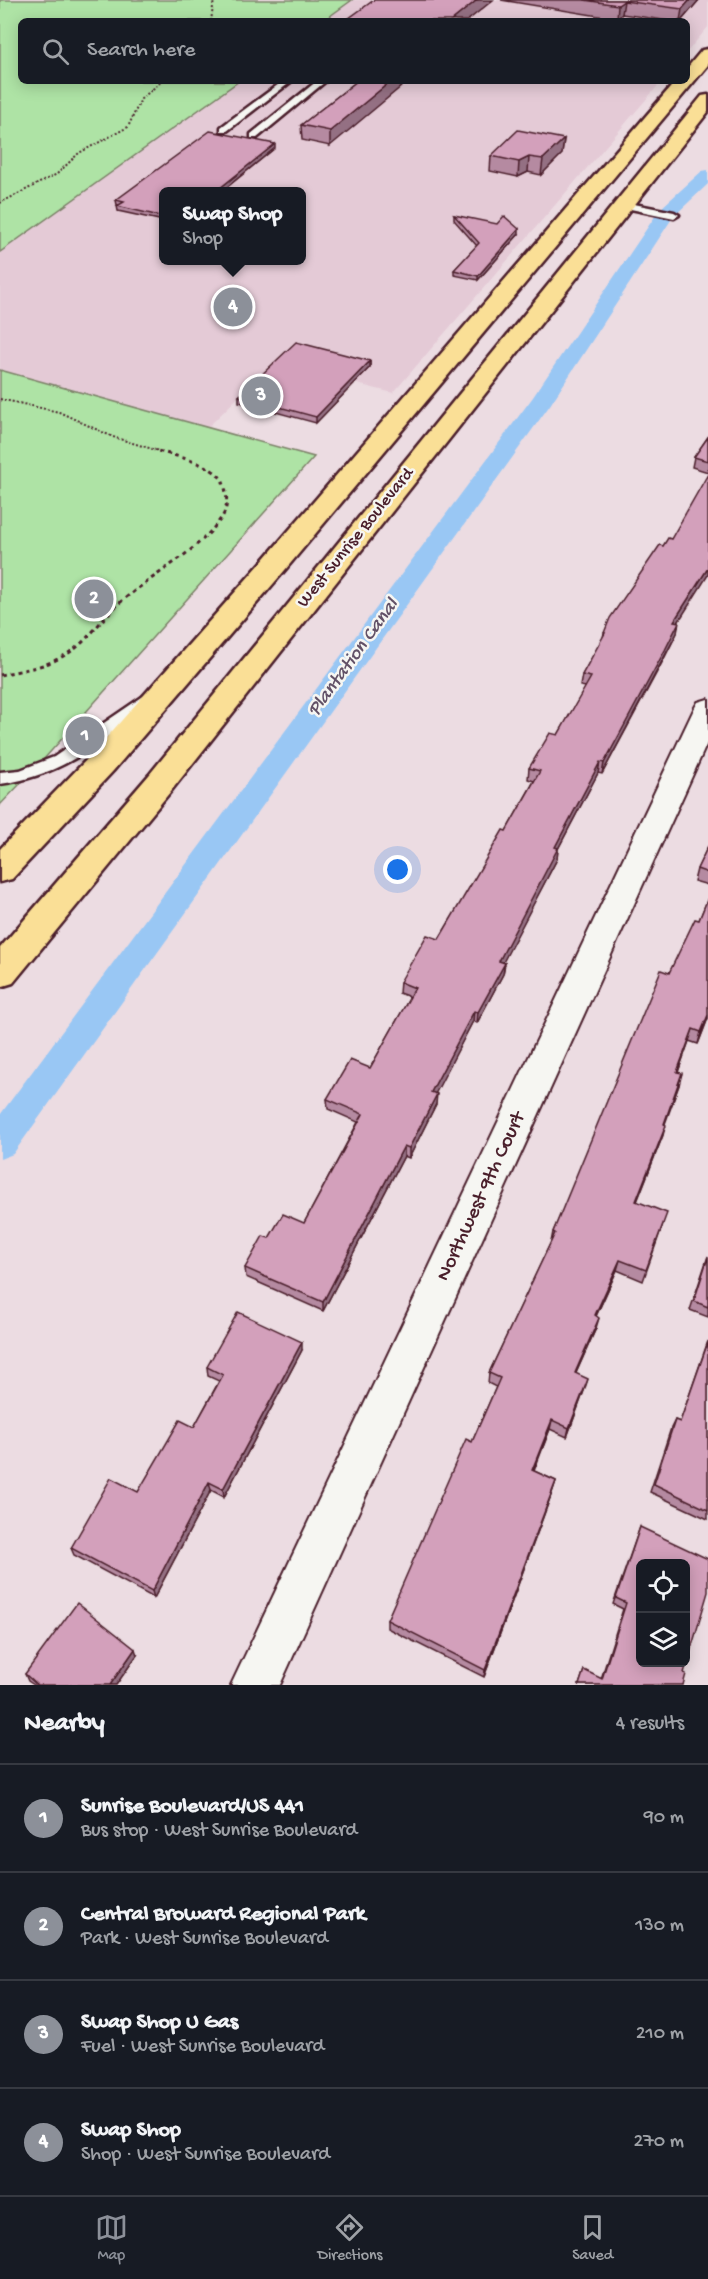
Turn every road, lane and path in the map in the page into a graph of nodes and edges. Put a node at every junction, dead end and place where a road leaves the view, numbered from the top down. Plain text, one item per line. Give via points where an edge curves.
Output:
1 (214, 0) edge
2 (212, 18) edge
3 (708, 54) edge
4 (690, 75) edge
5 (158, 84) edge
6 (284, 84) edge
7 (318, 84) edge
8 (683, 84) edge
9 (708, 100) edge
10 (224, 129) dead end
11 (254, 136) dead end
12 (585, 200) junction
13 (0, 203) edge
14 (624, 205) junction
15 (674, 215) dead end
16 (517, 338) junction
17 (0, 399) edge
18 (0, 675) edge
19 (177, 676) junction
20 (708, 709) edge
21 (0, 778) edge
22 (0, 870) edge
23 (0, 973) edge
24 (255, 1685) edge

1 - 2 path
3 - 4 main road
5 - 13 path via 141,99 128,127 79,153 57,174
6 - 10 lane
7 - 11 lane
8 - 12 main road
9 - 14 main road, West Sunrise Boulevard
12 - 16 main road via 595,213 512,323
12 - 19 main road
14 - 15 lane
14 - 16 main road, West Sunrise Boulevard
16 - 23 main road, West Sunrise Boulevard via 167,774
17 - 18 path via 59,412 113,437 204,465 222,479 228,500 224,515 206,536 114,608 95,632 66,655 38,667
19 - 21 lane via 68,758 21,778
19 - 22 main road via 102,763
20 - 24 street, Northwest 9th Court

